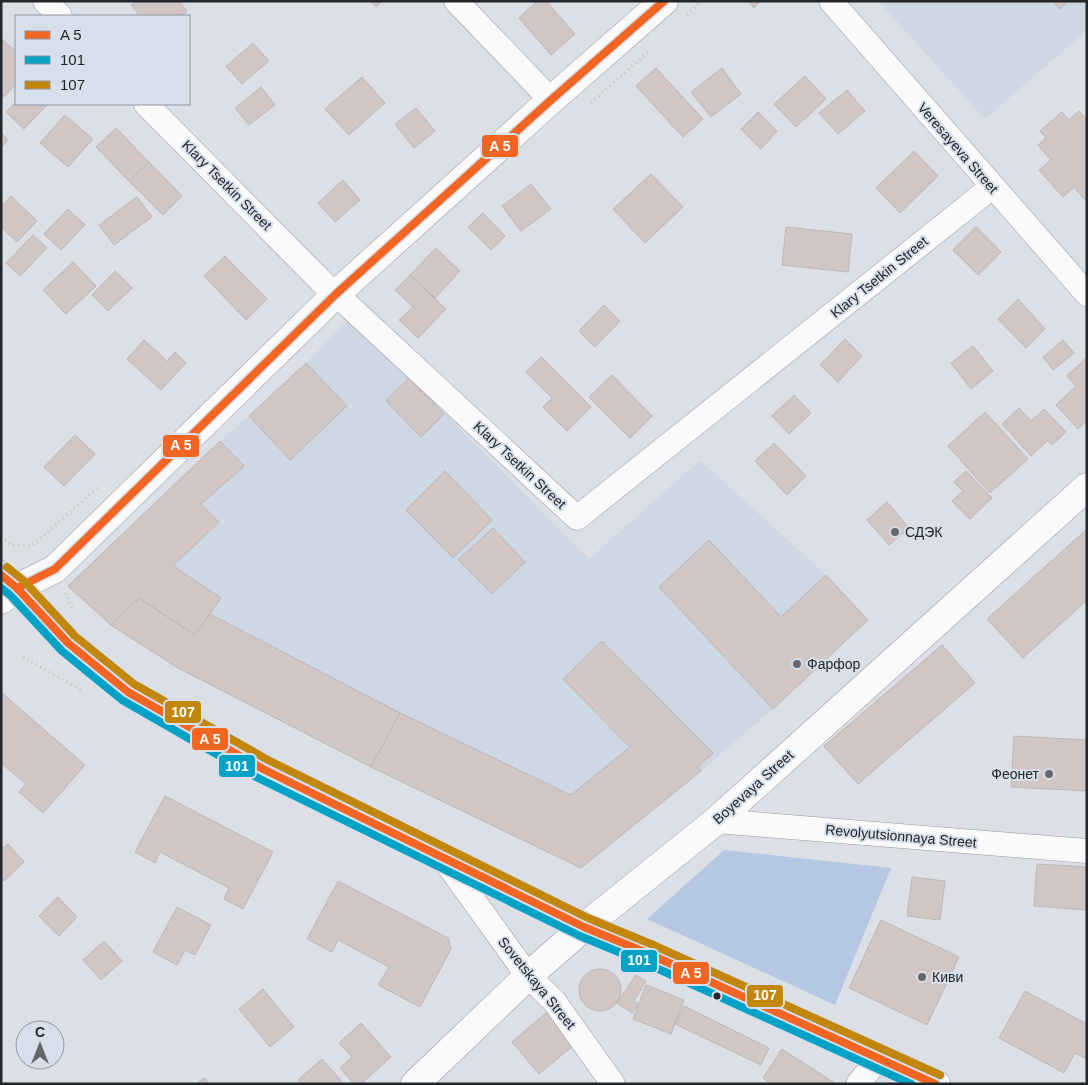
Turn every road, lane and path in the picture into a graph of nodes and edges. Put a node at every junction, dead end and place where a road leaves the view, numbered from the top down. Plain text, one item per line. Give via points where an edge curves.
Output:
1 (45, 1) edge
2 (456, 1) edge
3 (664, 1) edge
4 (831, 1) edge
5 (59, 15) edge
6 (551, 100) junction
7 (147, 105) edge
8 (992, 187) junction
9 (336, 294) junction
10 (1087, 294) edge
11 (1087, 487) edge
12 (1, 537) edge
13 (32, 546) dead end
14 (6, 588) edge
15 (23, 657) dead end
16 (43, 667) dead end
17 (716, 821) junction
18 (1087, 852) edge
19 (443, 858) junction
20 (584, 926) junction
21 (528, 976) junction
22 (880, 1057) junction
23 (415, 1084) edge
24 (614, 1084) edge
25 (858, 1084) edge
26 (936, 1084) edge

1 - 5 street
2 - 6 street
3 - 6 street
4 - 8 street, Veresayeva Street
6 - 9 street
7 - 9 street, Klary Tsetkin Street
8 - 9 street, Klary Tsetkin Street via 577,518
8 - 10 street, Veresayeva Street
9 - 14 street via 55,569
11 - 17 street, Boyevaya Street
12 - 13 path via 12,545
14 - 19 street via 128,692 263,769
15 - 16 path
17 - 18 street, Revolyutsionnaya Street
17 - 20 street, Boyevaya Street
19 - 20 street
19 - 21 street, Sovetskaya Street
20 - 21 street, Boyevaya Street
20 - 22 street
21 - 23 street, Boyevaya Street
21 - 24 street, Sovetskaya Street via 554,1001
22 - 25 street
22 - 26 street

